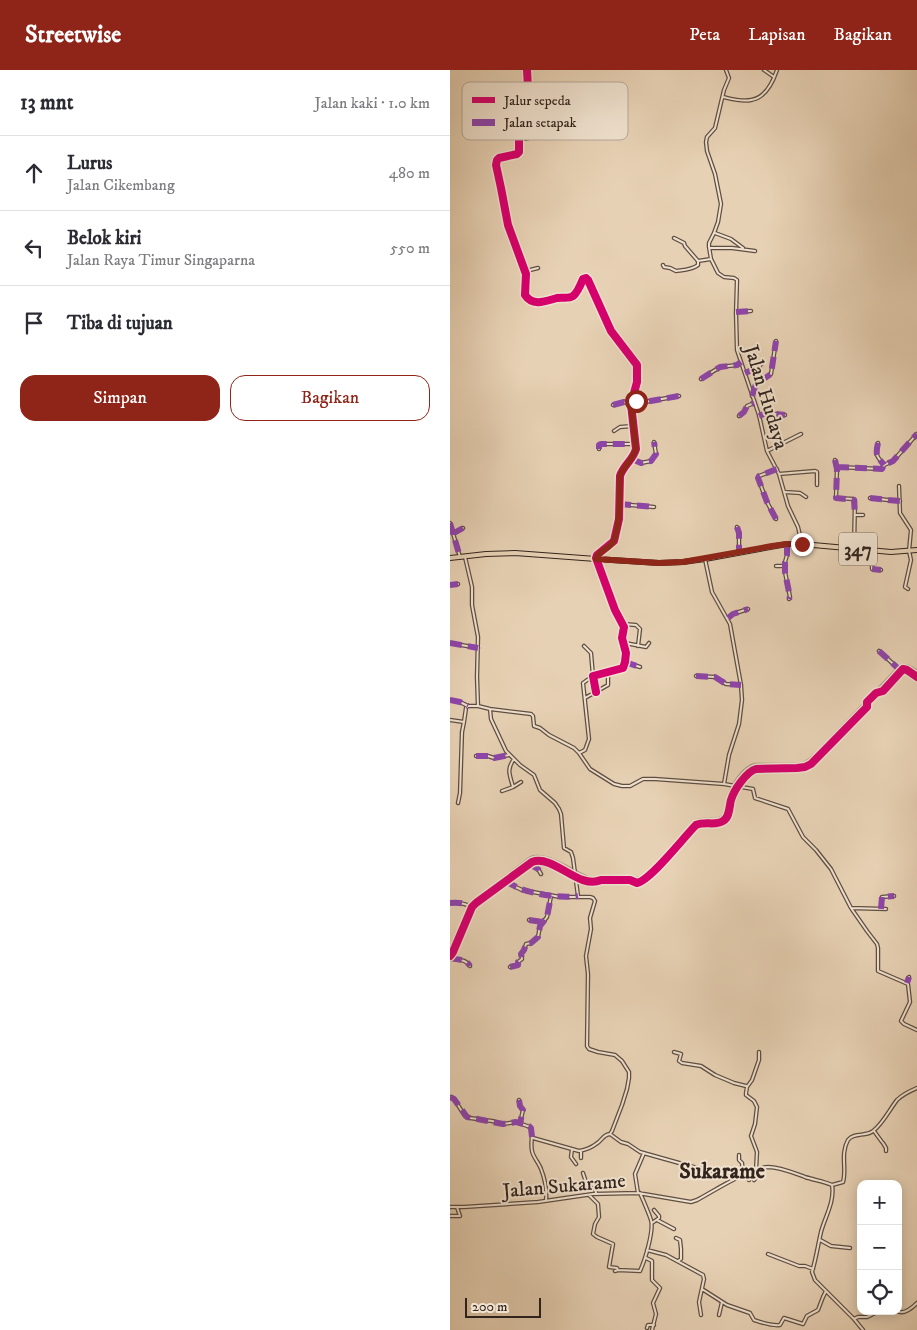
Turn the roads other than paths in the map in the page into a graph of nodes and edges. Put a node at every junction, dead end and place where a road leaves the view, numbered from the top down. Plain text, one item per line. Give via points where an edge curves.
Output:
1 (726, 70) edge
2 (764, 70) edge
3 (777, 70) edge
4 (774, 77) junction
5 (722, 97) junction
6 (518, 140) edge
7 (714, 233) junction
8 (674, 238) dead end
9 (709, 248) junction
10 (745, 250) junction
11 (755, 251) dead end
12 (711, 259) junction
13 (698, 261) junction
14 (663, 265) dead end
15 (538, 268) dead end
16 (526, 271) junction
17 (751, 311) dead end
18 (736, 312) junction
19 (776, 341) dead end
20 (741, 362) junction
21 (761, 364) dead end
22 (745, 373) junction
23 (701, 379) dead end
24 (679, 396) dead end
25 (752, 396) junction
26 (633, 398) junction
27 (754, 403) junction
28 (613, 404) dead end
29 (631, 404) junction
30 (739, 416) dead end
31 (759, 416) junction
32 (785, 416) dead end
33 (633, 426) junction
34 (614, 431) dead end
35 (801, 434) dead end
36 (917, 434) edge
37 (654, 442) dead end
38 (878, 443) dead end
39 (636, 444) junction
40 (599, 449) dead end
41 (767, 451) junction
42 (632, 459) junction
43 (835, 460) dead end
44 (884, 466) junction
45 (837, 467) junction
46 (777, 469) junction
47 (779, 474) junction
48 (817, 485) dead end
49 (899, 486) dead end
50 (785, 492) junction
51 (806, 497) dead end
52 (870, 498) dead end
53 (900, 501) junction
54 (619, 504) junction
55 (654, 507) dead end
56 (855, 515) junction
57 (863, 515) dead end
58 (776, 519) dead end
59 (450, 523) edge
60 (737, 527) dead end
61 (463, 528) dead end
62 (454, 533) junction
63 (787, 544) junction
64 (800, 544) junction
65 (854, 549) junction
66 (917, 550) edge
67 (872, 551) junction
68 (909, 551) junction
69 (739, 552) junction
70 (465, 556) junction
71 (460, 557) junction
72 (450, 558) edge
73 (596, 559) junction
74 (704, 559) junction
75 (776, 566) dead end
76 (785, 566) junction
77 (881, 570) dead end
78 (458, 584) dead end
79 (450, 585) edge
80 (908, 589) dead end
81 (789, 599) dead end
82 (748, 609) dead end
83 (728, 618) junction
84 (623, 624) junction
85 (450, 643) edge
86 (624, 643) junction
87 (649, 643) dead end
88 (584, 646) dead end
89 (638, 646) junction
90 (478, 648) junction
91 (879, 651) dead end
92 (625, 662) junction
93 (640, 667) dead end
94 (900, 669) junction
95 (608, 672) junction
96 (593, 676) junction
97 (696, 676) dead end
98 (917, 677) edge
99 (741, 685) junction
100 (596, 692) junction
101 (585, 698) junction
102 (450, 700) edge
103 (468, 706) junction
104 (478, 706) junction
105 (490, 709) junction
106 (450, 720) edge
107 (464, 722) junction
108 (579, 753) junction
109 (510, 755) junction
110 (476, 756) dead end
111 (514, 759) junction
112 (521, 782) dead end
113 (724, 784) junction
114 (738, 786) junction
115 (513, 787) junction
116 (502, 791) dead end
117 (458, 803) dead end
118 (529, 864) junction
119 (542, 874) dead end
120 (576, 875) junction
121 (507, 880) junction
122 (551, 896) junction
123 (578, 896) junction
124 (894, 896) dead end
125 (450, 902) edge
126 (470, 907) junction
127 (851, 908) junction
128 (881, 909) junction
129 (886, 909) dead end
130 (529, 920) dead end
131 (543, 922) junction
132 (450, 957) edge
133 (470, 966) dead end
134 (510, 967) dead end
135 (909, 977) dead end
136 (906, 983) junction
137 (917, 1030) edge
138 (674, 1052) dead end
139 (759, 1052) dead end
140 (748, 1086) junction
141 (917, 1088) edge
142 (450, 1097) edge
143 (519, 1100) dead end
144 (520, 1123) junction
145 (874, 1131) junction
146 (610, 1134) junction
147 (532, 1137) junction
148 (572, 1149) junction
149 (581, 1151) junction
150 (886, 1151) dead end
151 (644, 1153) junction
152 (739, 1155) dead end
153 (580, 1158) dead end
154 (576, 1164) dead end
155 (757, 1170) junction
156 (583, 1173) dead end
157 (745, 1174) junction
158 (735, 1179) junction
159 (749, 1180) dead end
160 (754, 1180) dead end
161 (832, 1185) junction
162 (639, 1193) junction
163 (589, 1194) junction
164 (596, 1194) junction
165 (546, 1201) junction
166 (450, 1207) edge
167 (457, 1207) junction
168 (654, 1210) dead end
169 (450, 1216) edge
170 (657, 1220) junction
171 (652, 1223) junction
172 (674, 1229) dead end
173 (676, 1238) dead end
174 (820, 1240) junction
175 (850, 1248) dead end
176 (647, 1250) junction
177 (768, 1254) dead end
178 (646, 1258) junction
179 (678, 1261) junction
180 (813, 1269) junction
181 (702, 1289) junction
182 (826, 1291) junction
183 (722, 1302) junction
184 (917, 1303) edge
185 (902, 1313) edge
186 (701, 1315) dead end
187 (719, 1315) dead end
188 (872, 1315) edge
189 (854, 1319) junction
190 (654, 1324) junction
191 (647, 1328) dead end
192 (652, 1330) edge
193 (863, 1330) edge

1 - 5 street, Jalan Hudaya via 729,78
2 - 4 street
3 - 4 street
4 - 5 street via 764,93 754,100
5 - 7 street, Jalan Hudaya via 714,130 706,142 721,204
6 - 16 street via 517,154 499,158 496,165 508,225
7 - 9 street, Jalan Hudaya
7 - 10 street via 731,239
8 - 13 street via 684,243
9 - 10 street
9 - 12 street, Jalan Hudaya
10 - 11 street
12 - 13 street
12 - 18 street, Jalan Hudaya via 720,275 737,280
13 - 14 street via 696,267 679,271
15 - 16 street
16 - 26 street via 524,295 534,301 571,297 584,279 588,280 611,331 637,365 638,382
17 - 18 street
18 - 20 street, Jalan Hudaya via 736,346
19 - 25 street via 771,374 756,384
20 - 22 street, Jalan Hudaya
20 - 23 street via 720,367
21 - 22 street
22 - 25 street, Jalan Hudaya
24 - 26 street via 640,403
25 - 27 street, Jalan Hudaya
26 - 29 street
27 - 30 street
27 - 31 street, Jalan Hudaya
28 - 29 street
29 - 33 street
31 - 32 street via 766,413
31 - 41 street, Jalan Hudaya
33 - 34 street
33 - 39 street
35 - 41 street
36 - 44 street via 893,461
37 - 42 street via 656,454 651,461 642,463
38 - 44 street via 876,457
39 - 40 street via 601,444
39 - 42 street
41 - 46 street, Jalan Hudaya
42 - 54 street via 621,472
43 - 45 street
44 - 45 street via 882,469
45 - 56 street via 836,498 854,500
46 - 47 street, Jalan Hudaya
46 - 58 street via 758,478
47 - 48 street via 814,470 817,472
47 - 50 street, Jalan Hudaya
49 - 53 street
50 - 51 street via 797,492
50 - 64 street, Jalan Hudaya via 798,527
52 - 53 street
53 - 68 street via 901,515 911,530
54 - 55 street
54 - 73 street via 614,541
56 - 57 street
56 - 65 street
59 - 62 street
60 - 69 street
61 - 62 street
62 - 71 street
63 - 64 main road, 347
63 - 69 main road, 347
63 - 76 street
64 - 65 main road, 347
65 - 67 main road, 347
66 - 68 main road, 347
67 - 68 main road, 347
67 - 77 street via 872,569
68 - 80 street via 911,560 905,586
69 - 74 main road, 347
70 - 71 main road, 347
70 - 73 main road, 347 via 514,553
70 - 90 street via 472,587
71 - 72 main road, 347
73 - 74 main road, 347 via 659,563
73 - 84 street
74 - 83 street via 712,592
75 - 76 street
76 - 81 street
78 - 79 street
82 - 83 street
83 - 99 street
84 - 86 street
84 - 89 street via 640,629
85 - 90 street
86 - 89 street
86 - 92 street
87 - 89 street via 646,647
88 - 96 street via 590,653
90 - 104 street
91 - 94 street
92 - 93 street
92 - 95 street via 620,670
94 - 98 street
94 - 114 street via 883,691 867,702 867,707 811,764 797,768 752,770
95 - 96 street
95 - 100 street via 608,685
96 - 100 street
96 - 101 street via 583,683
97 - 99 street via 716,677 726,684
99 - 113 street via 739,724
100 - 101 street
101 - 108 street via 589,739 585,750
102 - 103 street
103 - 104 street
103 - 107 street
104 - 105 street
105 - 108 street via 531,714 534,726
105 - 109 street via 504,749
106 - 107 street
107 - 117 street
108 - 113 street via 590,769 622,786 646,779
109 - 110 street via 494,758
109 - 111 street
111 - 115 street via 509,766
111 - 120 street via 534,775 540,790 559,809 564,846 572,854
112 - 115 street
113 - 114 street
114 - 120 street via 725,820 696,825 643,881 590,881
114 - 127 street via 753,789 755,798 789,811 803,837 831,869
115 - 116 street
118 - 119 street
118 - 120 street via 542,860
118 - 121 street
120 - 123 street
121 - 122 street via 522,890
121 - 126 street
122 - 123 street
122 - 131 street
123 - 146 street via 593,898 595,902 586,956 587,1046 618,1057 629,1074 622,1105
124 - 128 street via 882,897
125 - 126 street
126 - 132 street
127 - 128 street
127 - 136 street via 877,944 878,971
128 - 129 street
130 - 131 street
131 - 134 street via 538,938 526,944 518,965
132 - 133 street via 466,961
135 - 136 street
136 - 137 street via 910,1002 901,1021
138 - 140 street via 681,1054 679,1061 682,1063 702,1066 735,1084
139 - 140 street
140 - 155 street via 746,1094 757,1108 751,1136 757,1152
141 - 145 street via 898,1099
142 - 144 street via 470,1118 503,1124
143 - 144 street via 523,1110
144 - 147 street via 530,1127
145 - 150 street
145 - 161 street via 848,1141 843,1158 844,1180 841,1184
146 - 149 street
146 - 151 street
147 - 148 street
147 - 165 street via 532,1152 542,1170
148 - 149 street
148 - 154 street via 571,1157
149 - 153 street
151 - 158 street
151 - 162 street via 635,1174
152 - 157 street
155 - 157 street, Jalan Sukarame
155 - 160 street via 759,1174
155 - 161 street, Jalan Sukarame via 774,1168
156 - 164 street via 588,1188 596,1189
157 - 158 street, Jalan Sukarame
157 - 159 street
158 - 162 street, Jalan Sukarame via 691,1202
161 - 174 street
162 - 164 street, Jalan Sukarame
162 - 171 street
163 - 164 street, Jalan Sukarame
163 - 165 street, Jalan Sukarame
163 - 178 street via 598,1204 599,1217 593,1234 613,1244 609,1266 617,1270 640,1271
165 - 167 street, Jalan Sukarame
166 - 167 street, Jalan Sukarame
167 - 169 street via 460,1216
168 - 170 street via 660,1217
170 - 171 street
170 - 172 street
171 - 176 street
173 - 179 street via 680,1240 682,1249 681,1260
174 - 175 street via 830,1246
174 - 180 street
176 - 178 street
176 - 179 street
177 - 180 street
178 - 190 street via 652,1261 652,1280 660,1288 653,1303
179 - 181 street via 703,1275
180 - 182 street via 814,1279
181 - 183 street
181 - 186 street
182 - 183 street via 818,1310 802,1324 784,1318 780,1325 768,1325 754,1320 750,1313
182 - 189 street
183 - 187 street
184 - 185 street
188 - 189 street
189 - 193 street
190 - 191 street via 648,1324
190 - 192 street

